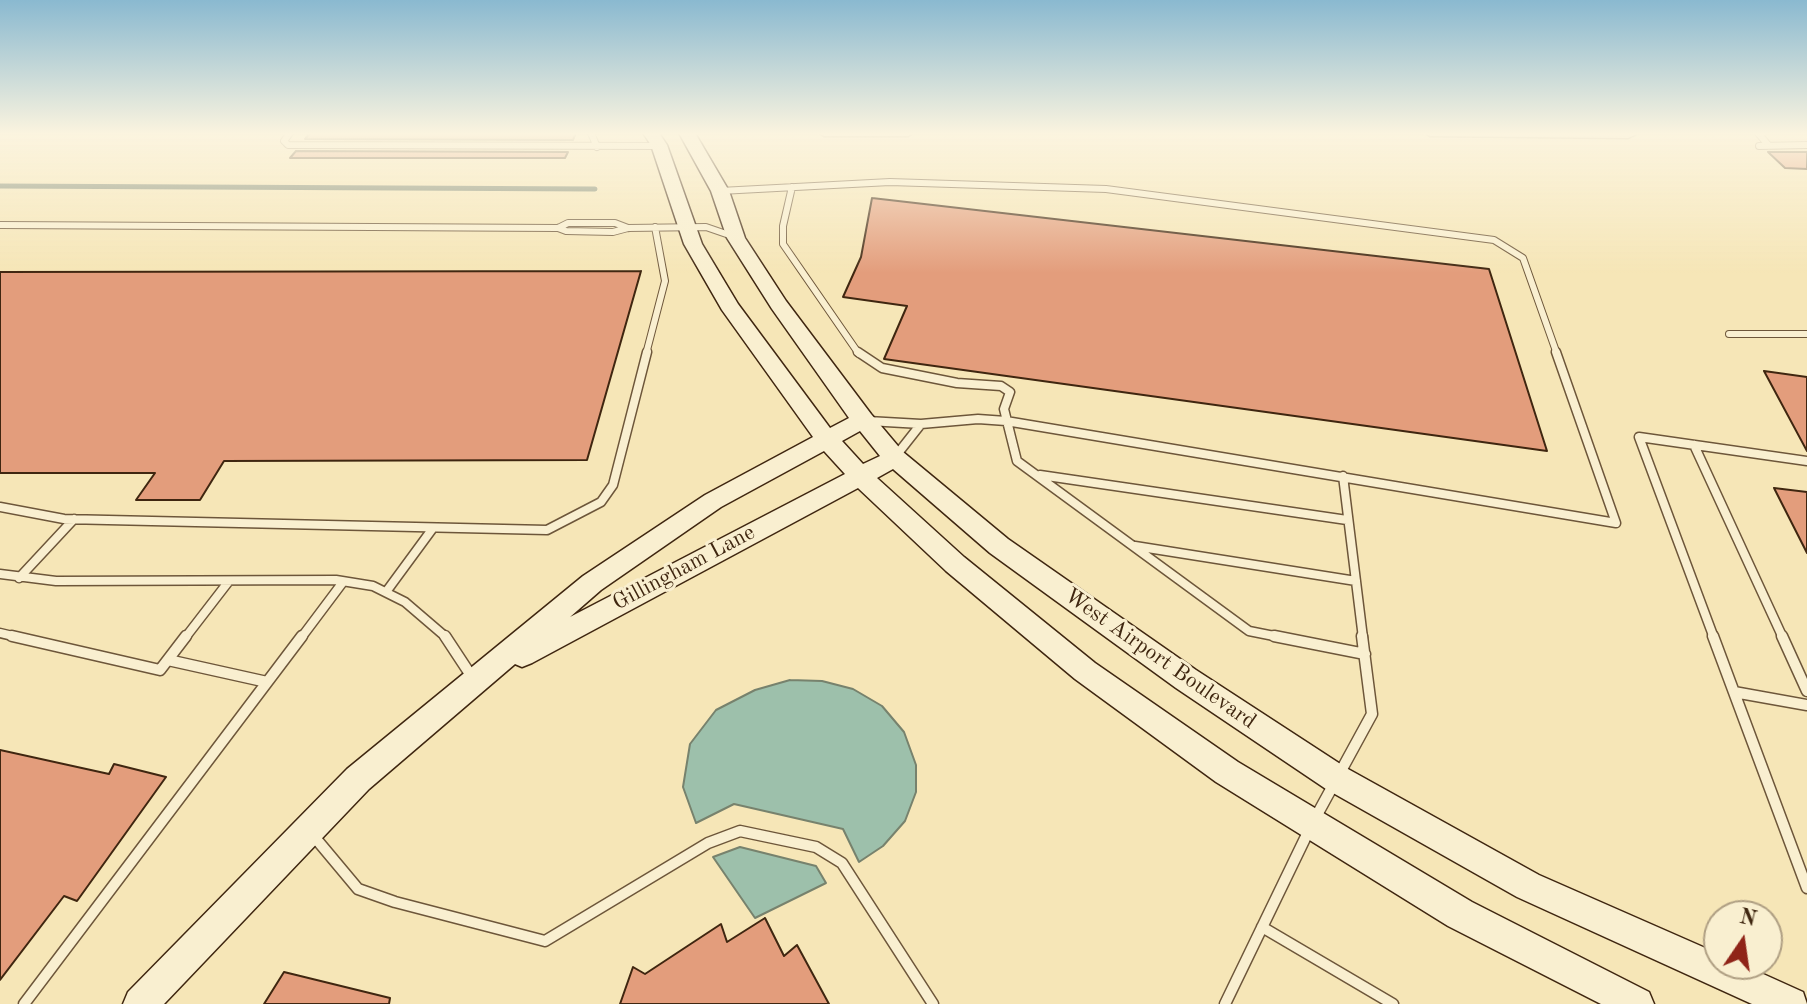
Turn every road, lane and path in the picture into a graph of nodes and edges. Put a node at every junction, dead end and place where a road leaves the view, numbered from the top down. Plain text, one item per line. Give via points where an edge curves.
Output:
1 (670, 180) edge
2 (714, 180) edge
3 (792, 187) junction
4 (720, 191) junction
5 (1, 225) edge
6 (687, 226) junction
7 (655, 227) junction
8 (736, 238) junction
9 (1729, 334) dead end
10 (1807, 334) edge
11 (863, 420) junction
12 (1006, 421) junction
13 (921, 424) junction
14 (827, 440) junction
15 (1694, 445) junction
16 (895, 458) junction
17 (1807, 461) edge
18 (1039, 475) junction
19 (860, 476) junction
20 (1343, 476) junction
21 (0, 507) edge
22 (74, 519) junction
23 (1347, 520) junction
24 (433, 528) junction
25 (1133, 546) junction
26 (0, 574) edge
27 (19, 578) junction
28 (229, 581) junction
29 (1356, 581) junction
30 (343, 582) junction
31 (386, 592) junction
32 (0, 633) edge
33 (1365, 654) junction
34 (168, 660) junction
35 (474, 680) junction
36 (267, 682) junction
37 (1807, 691) edge
38 (1734, 692) junction
39 (1807, 705) edge
40 (1337, 779) junction
41 (1312, 824) junction
42 (308, 830) junction
43 (1807, 888) edge
44 (1262, 927) junction
45 (24, 1004) edge
46 (140, 1004) edge
47 (933, 1004) edge
48 (1225, 1004) edge
49 (1393, 1004) edge
50 (1637, 1004) edge
51 (1791, 1004) edge

1 - 6 main road
2 - 4 main road, West Airport Boulevard
3 - 4 lane
3 - 12 lane via 783,244 861,356 895,371 1001,386 1010,392
3 - 20 lane via 890,182 1106,189 1494,240 1523,258 1616,523
4 - 8 main road, West Airport Boulevard
5 - 7 lane via 613,232
6 - 7 lane
6 - 8 lane
6 - 14 main road via 729,306
7 - 24 lane via 665,281 613,485 601,502 547,530
8 - 11 main road, West Airport Boulevard
9 - 10 lane
11 - 13 lane
11 - 14 main road, Gillingham Lane
11 - 16 main road, West Airport Boulevard
12 - 13 lane
12 - 18 lane via 1017,461
12 - 20 lane
13 - 16 lane
14 - 19 main road
14 - 35 main road, Gillingham Lane via 713,501 604,575
15 - 17 lane
15 - 37 lane
15 - 38 lane via 1639,437
16 - 19 main road, Gillingham Lane
16 - 40 main road, West Airport Boulevard via 999,546
18 - 23 lane
18 - 25 lane
19 - 35 main road, Gillingham Lane
19 - 41 main road via 955,564 1085,671 1227,772
20 - 23 lane
21 - 22 lane
22 - 24 lane
22 - 27 lane
23 - 29 lane
24 - 31 lane
25 - 29 lane
25 - 33 lane via 1249,631
26 - 27 lane
27 - 28 lane
28 - 30 lane
28 - 34 lane
29 - 33 lane
30 - 31 lane
30 - 36 lane
31 - 35 lane via 447,638
32 - 34 lane via 160,670
33 - 40 lane via 1372,714
34 - 36 lane
35 - 42 main road, Gillingham Lane via 358,779
36 - 45 lane
38 - 39 lane
38 - 43 lane
40 - 41 lane
40 - 51 main road, West Airport Boulevard via 1528,886
41 - 44 lane
41 - 50 main road via 1460,914
42 - 46 main road, Gillingham Lane
42 - 47 lane via 358,889 545,941 708,843 740,831 816,847 842,863
44 - 48 lane
44 - 49 lane

